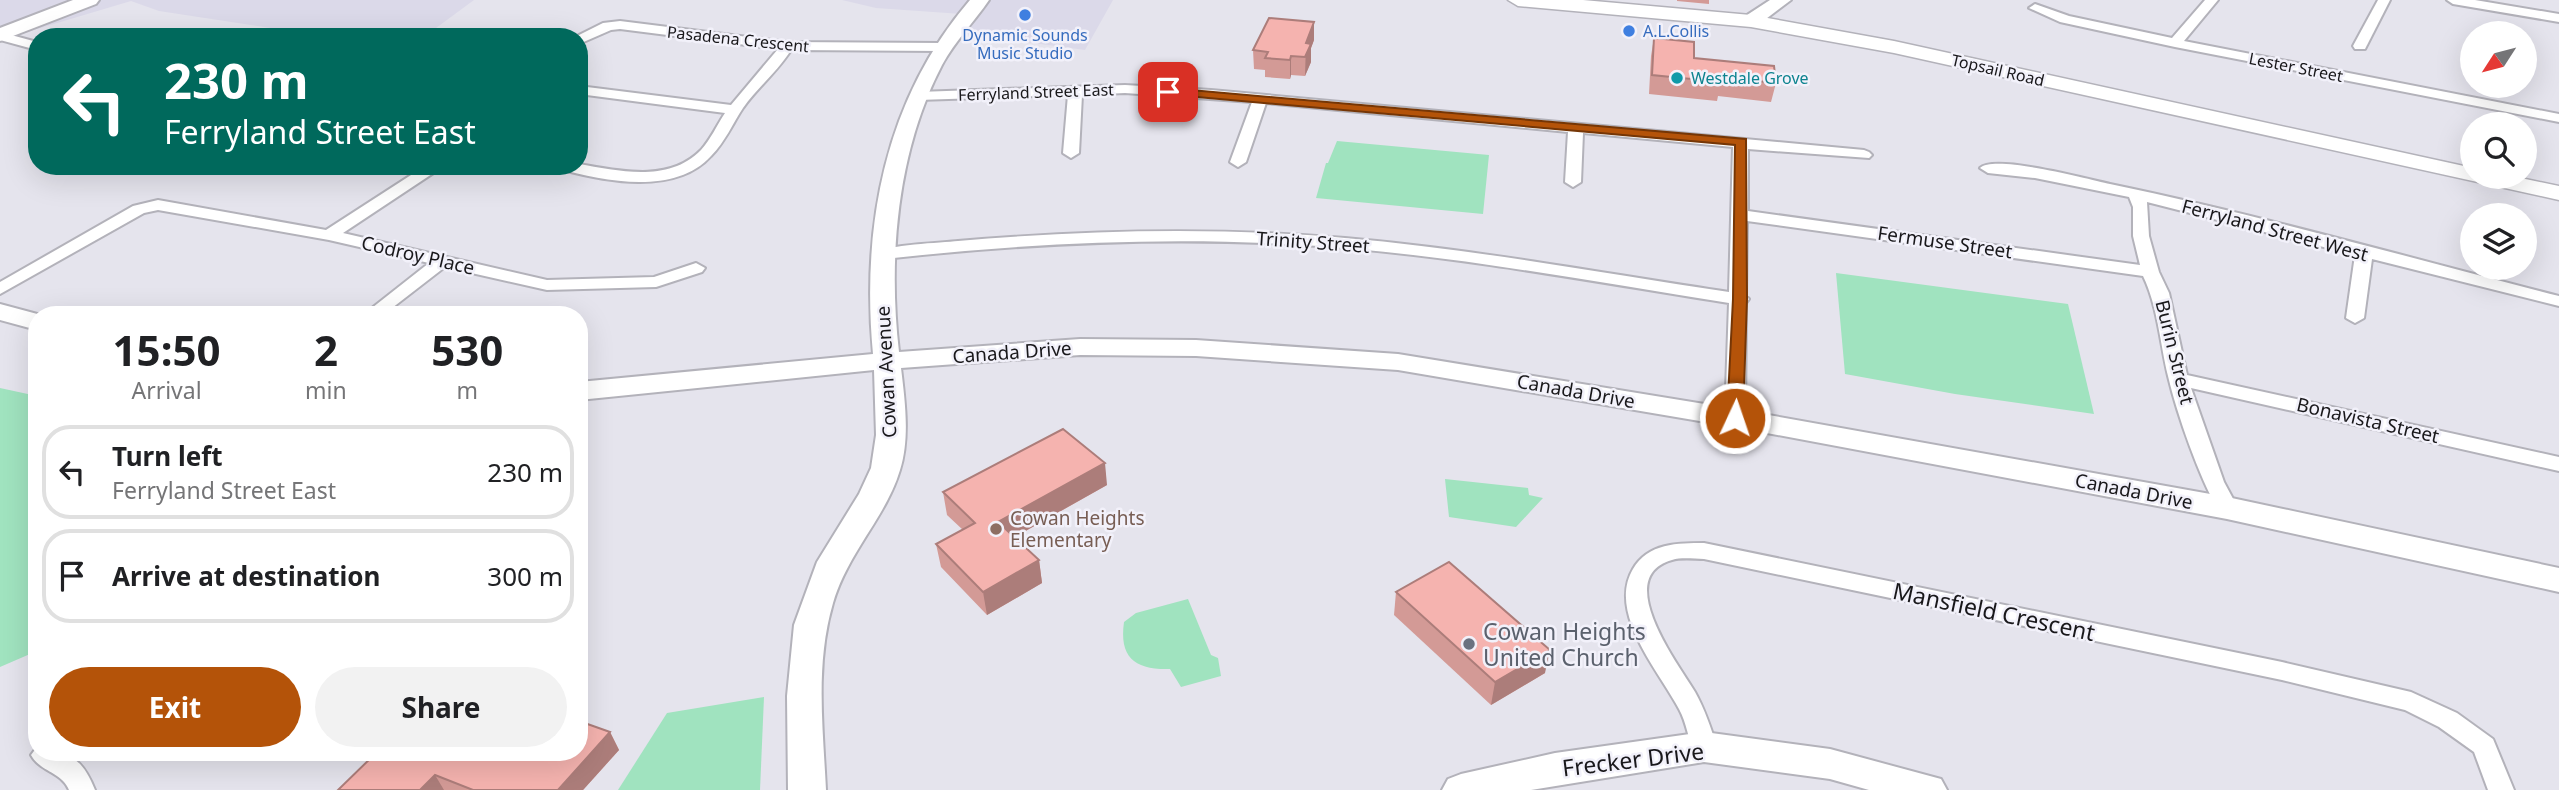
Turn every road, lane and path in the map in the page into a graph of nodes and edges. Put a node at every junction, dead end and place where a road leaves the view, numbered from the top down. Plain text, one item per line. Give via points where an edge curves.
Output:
1 (90, 0) edge
2 (980, 0) edge
3 (1518, 0) edge
4 (1782, 0) edge
5 (2384, 0) edge
6 (2453, 0) edge
7 (2208, 1) edge
8 (2035, 8) dead end
9 (2559, 18) edge
10 (1751, 21) junction
11 (0, 35) edge
12 (588, 36) edge
13 (28, 43) edge
14 (2175, 43) junction
15 (787, 46) junction
16 (2360, 46) dead end
17 (942, 47) junction
18 (588, 91) edge
19 (1076, 91) junction
20 (918, 96) junction
21 (1260, 99) junction
22 (735, 110) junction
23 (2559, 118) edge
24 (1576, 127) junction
25 (1741, 142) junction
26 (1071, 153) dead end
27 (1864, 155) dead end
28 (1238, 162) dead end
29 (1988, 168) dead end
30 (588, 170) edge
31 (2460, 172) edge
32 (422, 175) edge
33 (1573, 181) dead end
34 (2537, 188) edge
35 (2559, 193) edge
36 (2135, 194) junction
37 (139, 209) joint
38 (1740, 215) junction
39 (329, 235) junction
40 (2364, 253) junction
41 (884, 254) junction
42 (442, 261) junction
43 (696, 268) dead end
44 (2150, 272) junction
45 (0, 289) edge
46 (1740, 299) junction
47 (2559, 301) edge
48 (384, 306) edge
49 (0, 312) edge
50 (2355, 317) dead end
51 (28, 320) edge
52 (886, 361) junction
53 (2178, 379) junction
54 (588, 390) edge
55 (1735, 418) junction
56 (2559, 464) edge
57 (2227, 508) junction
58 (2559, 580) edge
59 (1704, 747) junction
60 (54, 761) edge
61 (1516, 784) edge
62 (82, 790) edge
63 (807, 790) edge
64 (1461, 790) edge
65 (1928, 790) edge
66 (2501, 790) edge

1 - 11 street
2 - 17 street, Cowan Avenue
3 - 10 main road, Topsail Road
4 - 10 street
5 - 16 street
6 - 9 street
7 - 14 street
8 - 14 street, Lester Street via 2064,19
10 - 31 main road, Topsail Road via 1894,47
11 - 13 street
12 - 15 street, Pasadena Crescent via 620,25
14 - 23 street, Lester Street
15 - 17 street, Pasadena Crescent
15 - 22 street
17 - 20 street, Cowan Avenue
18 - 22 street
19 - 20 street, Ferryland Street East
19 - 21 street, Ferryland Street East via 1125,89
19 - 26 street
20 - 41 street, Cowan Avenue via 890,191
21 - 24 street, Ferryland Street East
21 - 28 street
22 - 30 street via 714,145 686,168 628,177
24 - 25 street, Ferryland Street East
24 - 33 street
25 - 27 street, Ferryland Street East
25 - 38 street
29 - 36 street, Ferryland Street West
32 - 39 street
34 - 35 main road
36 - 40 street, Ferryland Street West
36 - 44 street, Burin Street
37 - 39 street, Codroy Place via 158,205
37 - 45 street
38 - 44 street, Fermuse Street
38 - 46 street
39 - 42 street, Codroy Place
40 - 47 street, Ferryland Street West
40 - 50 street
41 - 46 street, Trinity Street via 1027,240 1158,234 1289,239 1494,261
41 - 52 street, Cowan Avenue
42 - 43 street, Codroy Place via 547,285 656,282
42 - 48 street
44 - 53 street, Burin Street via 2160,293
46 - 55 street
49 - 51 street
52 - 54 street, Canada Drive
52 - 55 street, Canada Drive via 1080,347 1294,353 1398,362
52 - 63 street, Cowan Avenue via 889,456 870,504 836,556 815,608 805,667
53 - 56 street, Bonavista Street
53 - 57 street, Burin Street
55 - 57 street, Canada Drive
57 - 58 street, Canada Drive
59 - 61 street, Frecker Drive via 1555,769
59 - 65 street, Frecker Drive via 1830,764
59 - 66 street, Mansfield Crescent via 1695,716 1638,615 1637,579 1651,559 1674,551 1704,551 2411,702 2448,720 2484,746
60 - 62 street via 75,774
61 - 64 street, Frecker Drive

